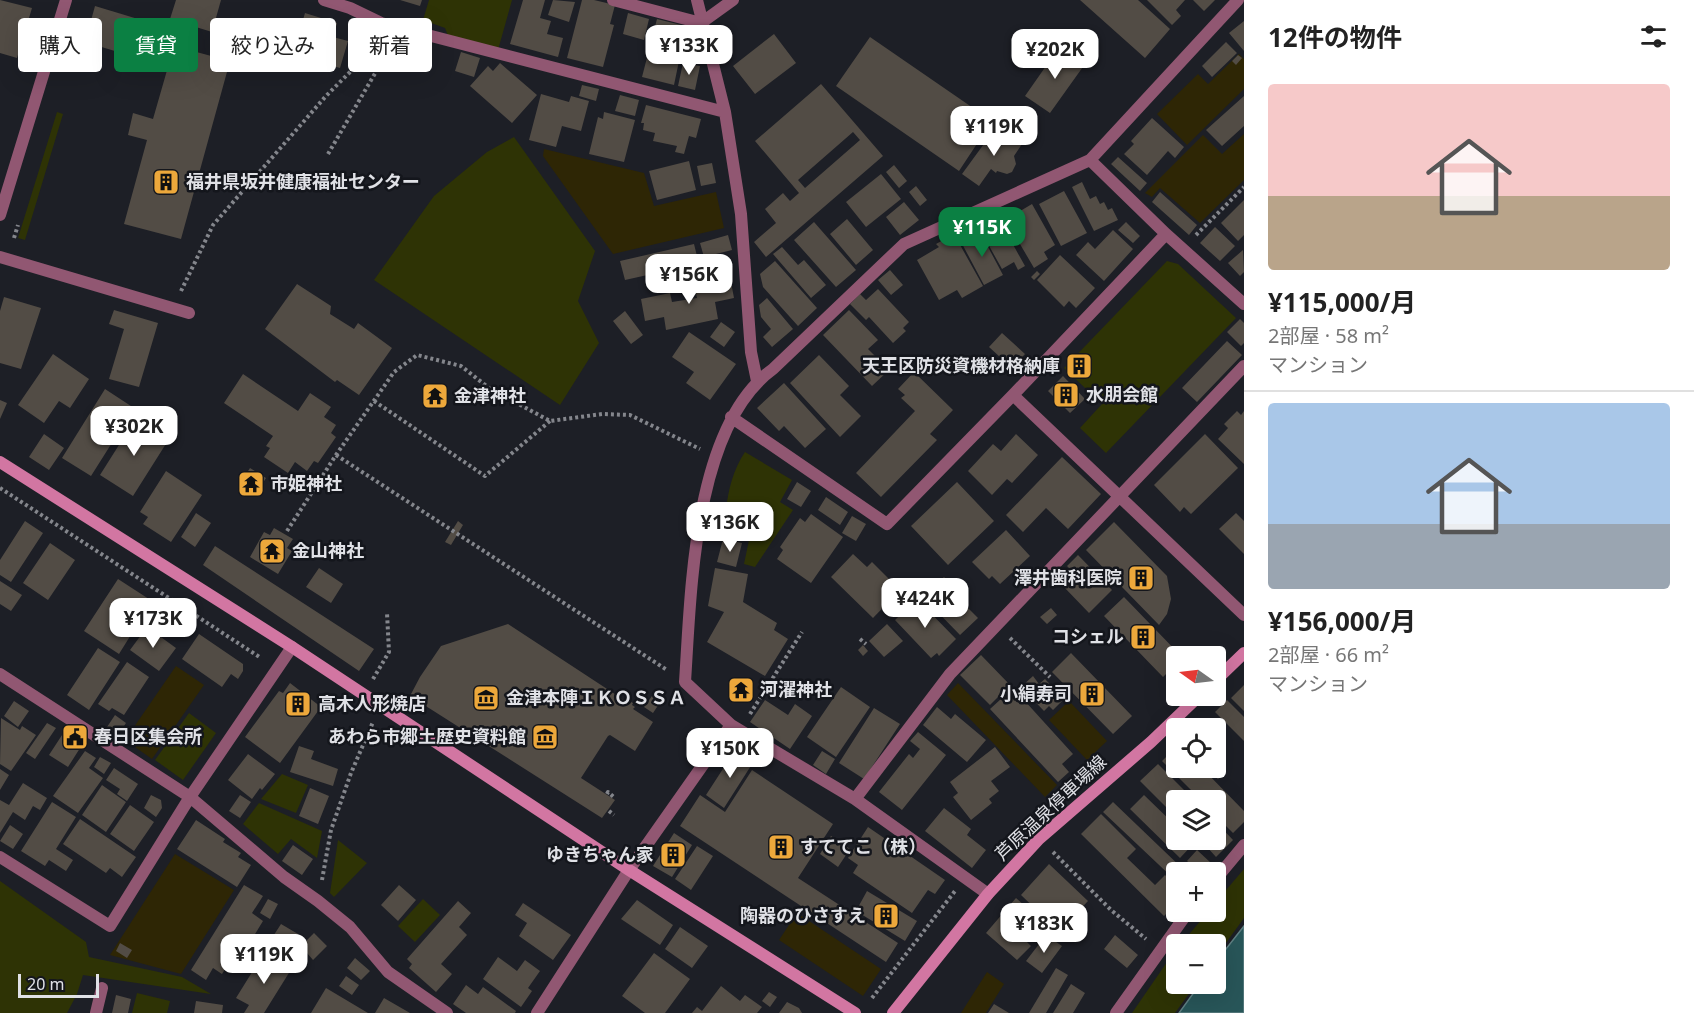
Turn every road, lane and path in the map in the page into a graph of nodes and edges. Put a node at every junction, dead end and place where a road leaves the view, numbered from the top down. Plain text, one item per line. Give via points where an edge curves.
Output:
1 (66, 0) edge
2 (324, 0) edge
3 (613, 0) edge
4 (697, 0) edge
5 (733, 0) edge
6 (1238, 0) edge
7 (352, 4) edge
8 (702, 23) junction
9 (725, 112) junction
10 (328, 154) dead end
11 (1090, 160) junction
12 (1244, 187) edge
13 (0, 215) edge
14 (1166, 234) junction
15 (1183, 248) junction
16 (0, 257) edge
17 (1244, 304) edge
18 (173, 308) junction
19 (189, 313) dead end
20 (1244, 366) edge
21 (757, 381) junction
22 (1013, 395) junction
23 (374, 401) junction
24 (731, 417) junction
25 (550, 421) junction
26 (336, 455) junction
27 (717, 457) junction
28 (0, 462) edge
29 (0, 488) edge
30 (1121, 496) junction
31 (288, 531) dead end
32 (387, 612) dead end
33 (1244, 615) edge
34 (997, 625) junction
35 (802, 632) dead end
36 (860, 639) dead end
37 (866, 644) dead end
38 (292, 647) junction
39 (1244, 653) edge
40 (264, 660) dead end
41 (1226, 670) edge
42 (0, 674) edge
43 (1050, 677) dead end
44 (371, 682) dead end
45 (685, 682) junction
46 (379, 706) junction
47 (1189, 706) edge
48 (735, 727) junction
49 (607, 794) dead end
50 (190, 797) junction
51 (615, 798) dead end
52 (855, 799) junction
53 (609, 811) dead end
54 (614, 815) dead end
55 (1039, 839) junction
56 (1244, 845) edge
57 (0, 857) edge
58 (1226, 867) edge
59 (629, 870) junction
60 (956, 891) dead end
61 (988, 894) junction
62 (318, 901) junction
63 (1181, 922) edge
64 (1153, 945) dead end
65 (102, 988) dead end
66 (872, 998) dead end
67 (96, 1013) edge
68 (447, 1013) edge
69 (537, 1013) edge
70 (855, 1013) edge
71 (893, 1013) edge
72 (1116, 1013) edge

1 - 13 street
2 - 7 street
3 - 8 street
4 - 8 street
5 - 8 street
6 - 11 street
7 - 9 street via 381,23
8 - 9 street
9 - 21 street via 741,214 751,352
10 - 18 path via 377,70 386,37 326,96 213,225
11 - 14 street
11 - 21 street via 904,244
12 - 15 path
14 - 15 street
14 - 22 street
15 - 17 street
16 - 18 street
18 - 19 street
20 - 30 street
21 - 24 street
22 - 24 street via 887,524
22 - 30 street
23 - 25 path via 394,372 417,355 461,366 489,388
23 - 25 path via 485,476
23 - 26 path
24 - 27 street
25 - 27 path via 602,414 630,415
26 - 31 path
26 - 45 path
27 - 45 street via 705,487 692,577
28 - 38 street
29 - 40 path
30 - 33 street
30 - 34 street
32 - 44 path via 389,652
34 - 43 path
34 - 52 street via 951,674
35 - 48 path
36 - 37 path
38 - 46 street
38 - 50 street
39 - 41 street
42 - 50 street
45 - 48 street
46 - 59 street
46 - 62 path via 331,830
47 - 55 street, 芦原温泉停車場線
48 - 52 street
48 - 59 street
49 - 51 path
50 - 57 street via 110,926
50 - 62 street
52 - 61 street
53 - 54 path
55 - 61 street, 芦原温泉停車場線
55 - 64 path
56 - 58 street
59 - 69 street
59 - 70 street
60 - 66 path
61 - 71 street, 芦原温泉停車場線
62 - 68 street via 350,927 388,972
63 - 72 street
65 - 67 street

